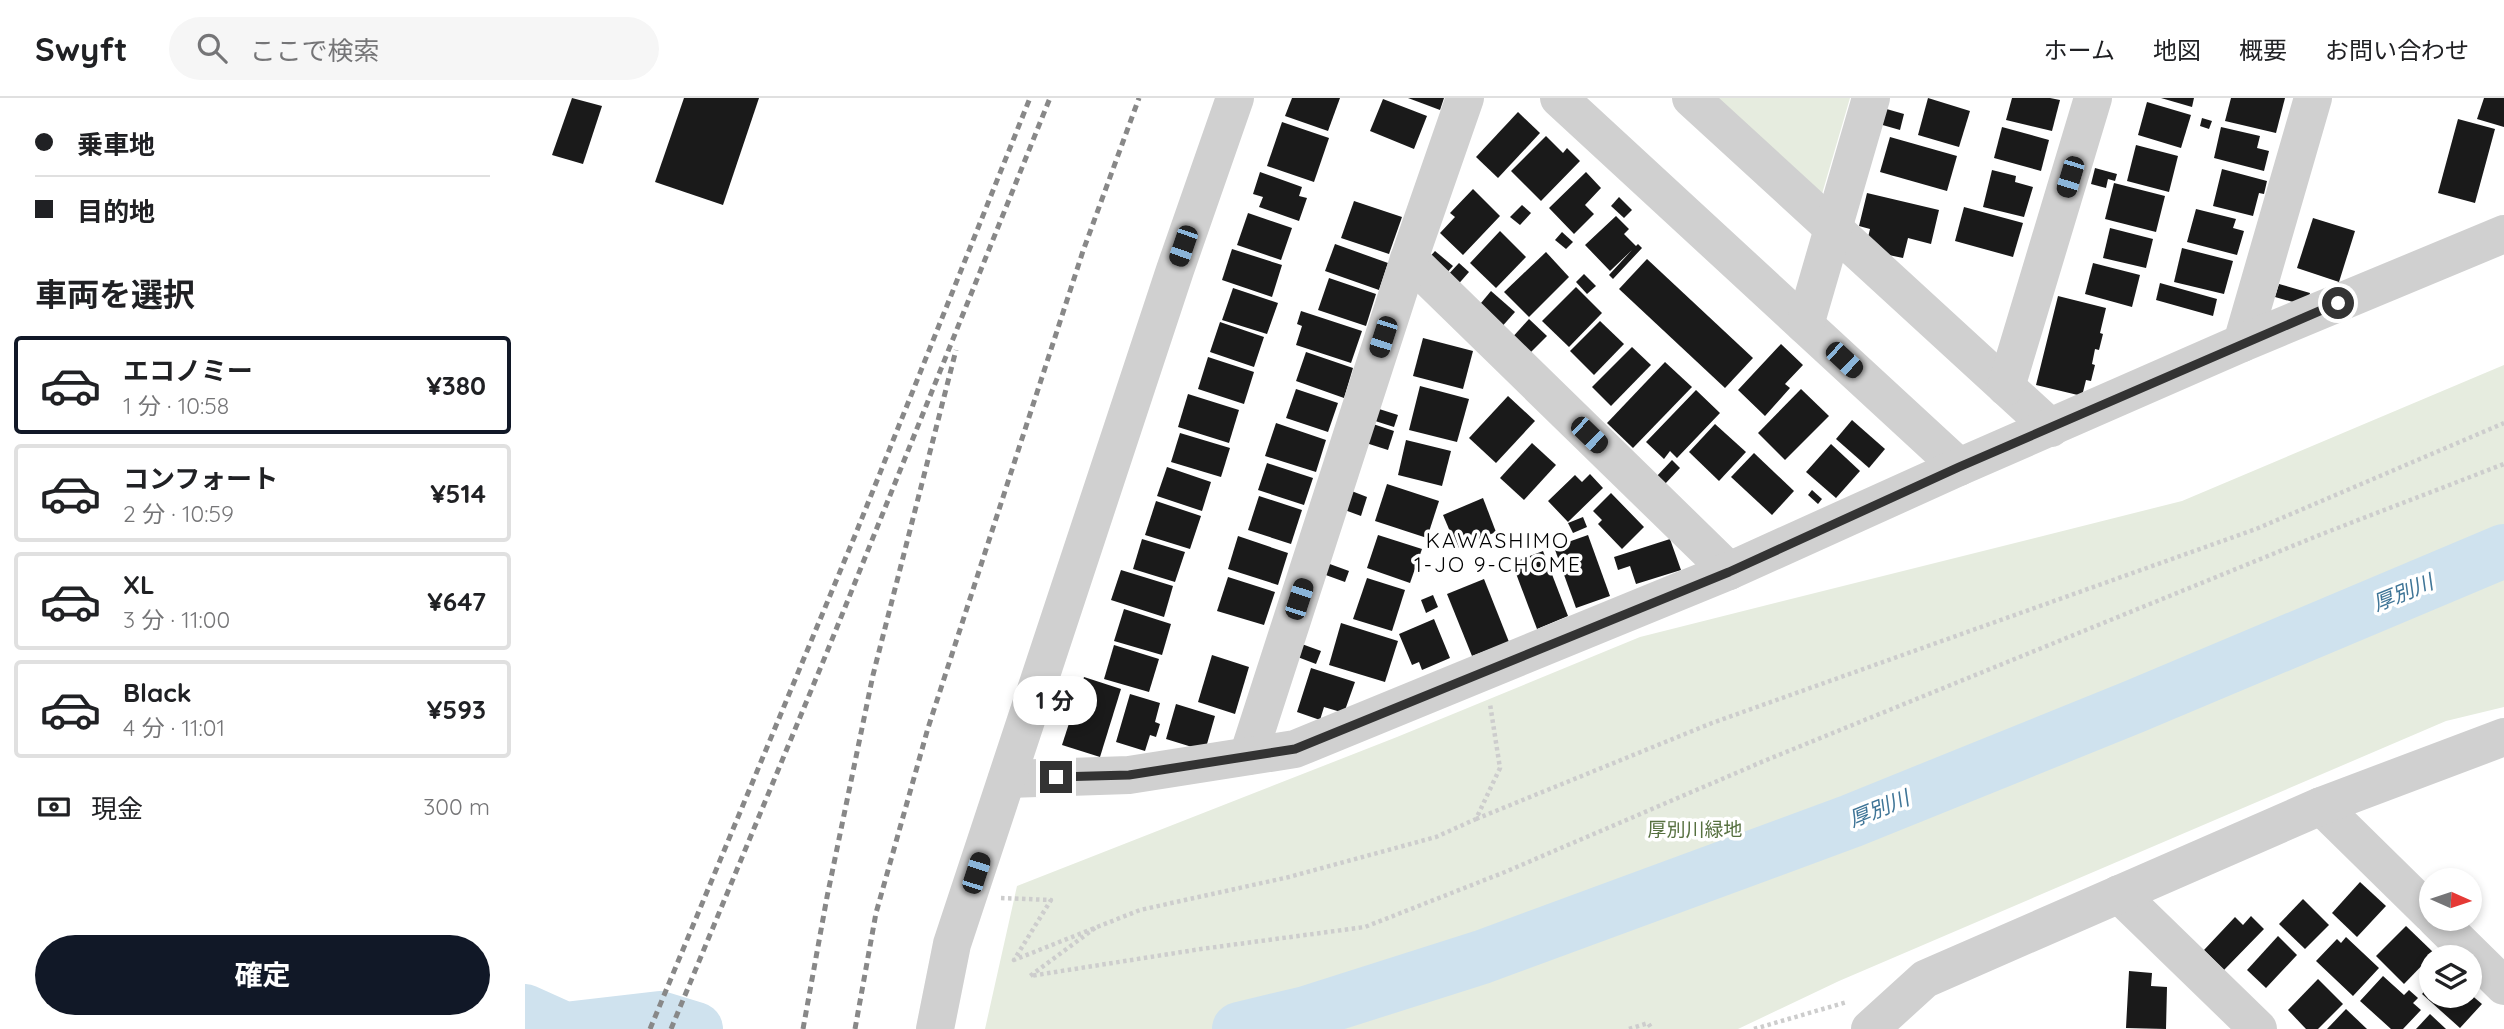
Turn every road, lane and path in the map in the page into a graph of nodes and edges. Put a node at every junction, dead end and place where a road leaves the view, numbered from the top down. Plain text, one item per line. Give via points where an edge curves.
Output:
1 (1235, 98) edge
2 (1465, 98) edge
3 (1559, 98) edge
4 (1691, 98) edge
5 (1871, 98) edge
6 (2093, 98) edge
7 (2313, 98) edge
8 (1833, 228) junction
9 (2504, 234) edge
10 (1409, 258) junction
11 (1805, 325) junction
12 (2242, 343) junction
13 (2006, 387) junction
14 (2504, 423) edge
15 (2051, 428) junction
16 (2504, 464) edge
17 (1959, 467) junction
18 (1729, 572) junction
19 (1485, 671) junction
20 (2504, 737) edge
21 (1248, 756) junction
22 (1007, 779) junction
23 (2321, 806) junction
24 (1476, 819) junction
25 (2119, 894) junction
26 (968, 896) junction
27 (2419, 902) edge
28 (1095, 928) junction
29 (2448, 931) edge
30 (2504, 986) edge
31 (1865, 1014) edge
32 (935, 1029) edge
33 (1629, 1029) edge
34 (1652, 1029) edge
35 (1754, 1029) edge
36 (2258, 1029) edge

1 - 22 street
2 - 10 street
3 - 11 street
4 - 8 street
5 - 8 street
6 - 13 street
7 - 12 street
8 - 11 street
8 - 13 street
9 - 12 street
10 - 18 street
10 - 21 street
11 - 17 street
12 - 15 street
13 - 15 street
14 - 24 path via 2256,528 1712,723
15 - 17 street
16 - 28 path via 1776,755 1365,927 1030,976
17 - 18 street
18 - 19 street
19 - 21 street via 1295,749
19 - 24 path via 1500,768
20 - 23 street
21 - 22 street via 1129,775
22 - 26 street
23 - 25 street
23 - 27 street
24 - 28 path via 1436,837 1289,877 1140,910
25 - 31 street via 1925,979
25 - 36 street
26 - 28 path via 1051,900 1014,960
26 - 32 street via 952,944
29 - 30 street
31 - 35 path
33 - 34 path via 1648,1023

